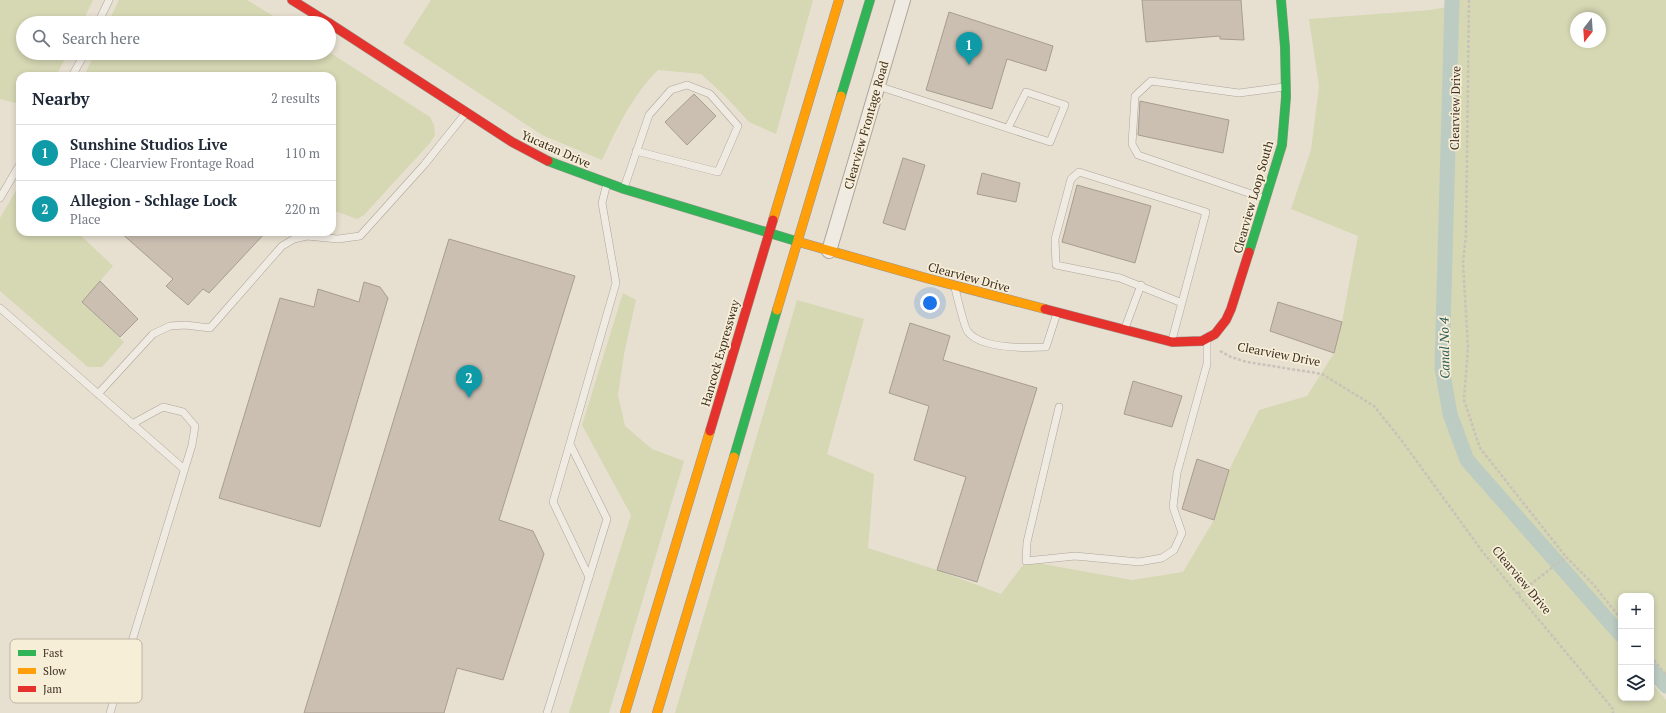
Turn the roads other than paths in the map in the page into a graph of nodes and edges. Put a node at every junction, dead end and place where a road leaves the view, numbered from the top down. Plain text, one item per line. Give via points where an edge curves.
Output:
1 (109, 0) edge
2 (839, 0) edge
3 (870, 0) edge
4 (903, 0) edge
5 (1281, 0) edge
6 (297, 1) edge
7 (101, 16) edge
8 (319, 16) edge
9 (336, 28) edge
10 (81, 60) edge
11 (74, 72) edge
12 (878, 86) junction
13 (1286, 87) junction
14 (466, 112) junction
15 (1008, 128) junction
16 (636, 151) junction
17 (16, 171) edge
18 (608, 183) junction
19 (624, 189) junction
20 (0, 198) edge
21 (1265, 199) junction
22 (768, 233) junction
23 (799, 242) junction
24 (829, 250) junction
25 (954, 285) junction
26 (1141, 285) junction
27 (1182, 303) junction
28 (0, 308) edge
29 (1057, 312) junction
30 (1124, 330) junction
31 (1207, 341) junction
32 (1172, 342) junction
33 (98, 394) junction
34 (1059, 407) dead end
35 (132, 424) junction
36 (571, 446) junction
37 (184, 469) junction
38 (589, 578) junction
39 (132, 639) edge
40 (113, 703) edge
41 (110, 713) edge
42 (547, 713) edge
43 (625, 713) edge
44 (657, 713) edge

1 - 7 lane
2 - 22 main road, Hancock Expressway
3 - 23 main road
4 - 12 street, Clearview Frontage Road
5 - 13 main road, Clearview Loop South
6 - 8 main road, Yucatan Drive
9 - 14 main road, Yucatan Drive
10 - 11 lane
12 - 15 lane
12 - 24 street, Clearview Frontage Road
13 - 21 main road, Clearview Loop South via 1282,144
13 - 21 lane via 1239,93 1151,81 1135,96 1132,144 1138,155
14 - 18 main road, Yucatan Drive via 545,160
14 - 33 lane via 360,236 338,239 307,236 282,246 210,328 170,326 153,334
15 - 15 lane via 1050,142 1065,105 1026,92
16 - 16 lane via 649,115 671,90 687,85 710,94 738,126 718,172
16 - 19 lane
17 - 20 lane
18 - 19 main road, Yucatan Drive
18 - 36 lane via 602,203 616,283
19 - 22 main road, Yucatan Drive
21 - 31 main road, Clearview Loop South via 1231,309 1216,334
22 - 23 main road, Yucatan Drive
22 - 43 main road, Hancock Expressway
23 - 24 main road, Clearview Drive
23 - 44 main road
24 - 25 main road, Clearview Drive
25 - 29 main road, Clearview Drive
25 - 29 lane via 968,332 981,341 1019,348 1046,347
26 - 27 lane
26 - 27 lane via 1120,278 1056,265 1055,239 1071,180 1079,172 1206,212
26 - 30 lane
27 - 32 lane
28 - 33 lane
29 - 30 main road, Clearview Drive
30 - 32 main road, Clearview Drive
31 - 32 main road, Clearview Drive via 1194,344
31 - 34 lane via 1207,364 1177,473 1173,507 1182,533 1174,550 1162,558 1139,562 1075,556 1026,561 1027,542
33 - 35 lane
35 - 37 lane
35 - 37 lane via 163,407 184,412 195,426
36 - 38 lane via 553,502
36 - 38 lane via 607,519
37 - 39 lane
38 - 42 lane
40 - 41 lane

